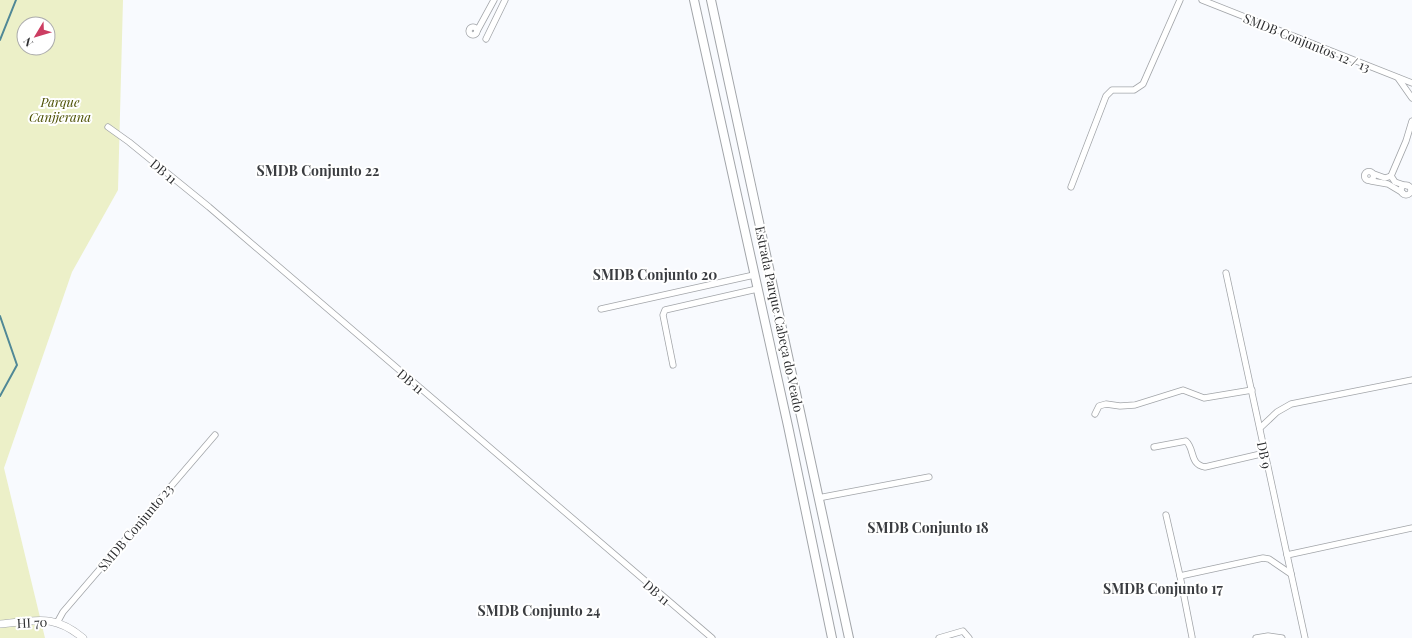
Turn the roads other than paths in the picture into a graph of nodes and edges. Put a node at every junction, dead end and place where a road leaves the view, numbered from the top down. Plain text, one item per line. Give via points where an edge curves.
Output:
1 (494, 0) edge
2 (505, 0) edge
3 (694, 0) edge
4 (711, 0) edge
5 (1180, 0) edge
6 (1202, 0) edge
7 (482, 23) junction
8 (486, 39) dead end
9 (1398, 78) junction
10 (1412, 83) edge
11 (1412, 98) edge
12 (1412, 121) edge
13 (108, 127) dead end
14 (1374, 174) junction
15 (1391, 176) junction
16 (1371, 181) junction
17 (1071, 187) dead end
18 (1226, 273) dead end
19 (754, 275) junction
20 (757, 289) junction
21 (601, 309) dead end
22 (673, 366) dead end
23 (1412, 380) edge
24 (1252, 390) junction
25 (1095, 414) dead end
26 (1260, 428) junction
27 (214, 435) dead end
28 (1154, 447) dead end
29 (1265, 453) junction
30 (929, 477) dead end
31 (818, 498) junction
32 (1166, 515) dead end
33 (1412, 528) edge
34 (1287, 555) junction
35 (1291, 574) junction
36 (1180, 576) junction
37 (58, 621) junction
38 (0, 624) edge
39 (1192, 637) dead end
40 (83, 638) edge
41 (712, 638) edge
42 (832, 638) edge
43 (849, 638) edge
44 (939, 638) edge
45 (969, 638) edge
46 (1256, 638) edge
47 (1282, 638) edge
48 (1306, 638) edge

1 - 7 street
2 - 8 street
3 - 19 main road, Estrada Parque Cabeça do Veado
4 - 31 main road, Estrada Parque Cabeça do Veado
5 - 17 street via 1143,84 1134,90 1112,90 1106,96
6 - 9 street, SMDB Conjuntos 12 / 13
7 - 7 street via 476,33 470,34 470,28
9 - 10 street, SMDB Conjuntos 12 / 13
9 - 11 street
12 - 15 street
13 - 41 street, DB 11 via 209,207
14 - 15 street via 1385,178
14 - 16 street
14 - 16 street via 1370,171 1365,175 1366,179
15 - 16 street via 1395,182 1408,186 1402,187 1403,193 1388,184
18 - 24 street, DB 9
19 - 20 main road, Estrada Parque Cabeça do Veado
19 - 21 street
20 - 22 street via 665,310 663,315
20 - 42 main road, Estrada Parque Cabeça do Veado
23 - 26 street via 1291,404
24 - 25 street via 1204,398 1183,390 1130,405 1106,404 1099,406
24 - 26 street, DB 9
26 - 29 street, DB 9
27 - 37 street, SMDB Conjunto 23
28 - 29 street via 1186,441 1190,444 1195,462 1205,467
29 - 34 street, DB 9
30 - 31 street
31 - 43 main road, Estrada Parque Cabeça do Veado
32 - 36 street
33 - 34 street
34 - 35 street, DB 9
35 - 36 street via 1269,559 1263,558
35 - 48 street, DB 9
36 - 39 street
37 - 38 street, HI 70
37 - 40 street, HI 70
44 - 45 street via 959,631 965,632
46 - 47 street

